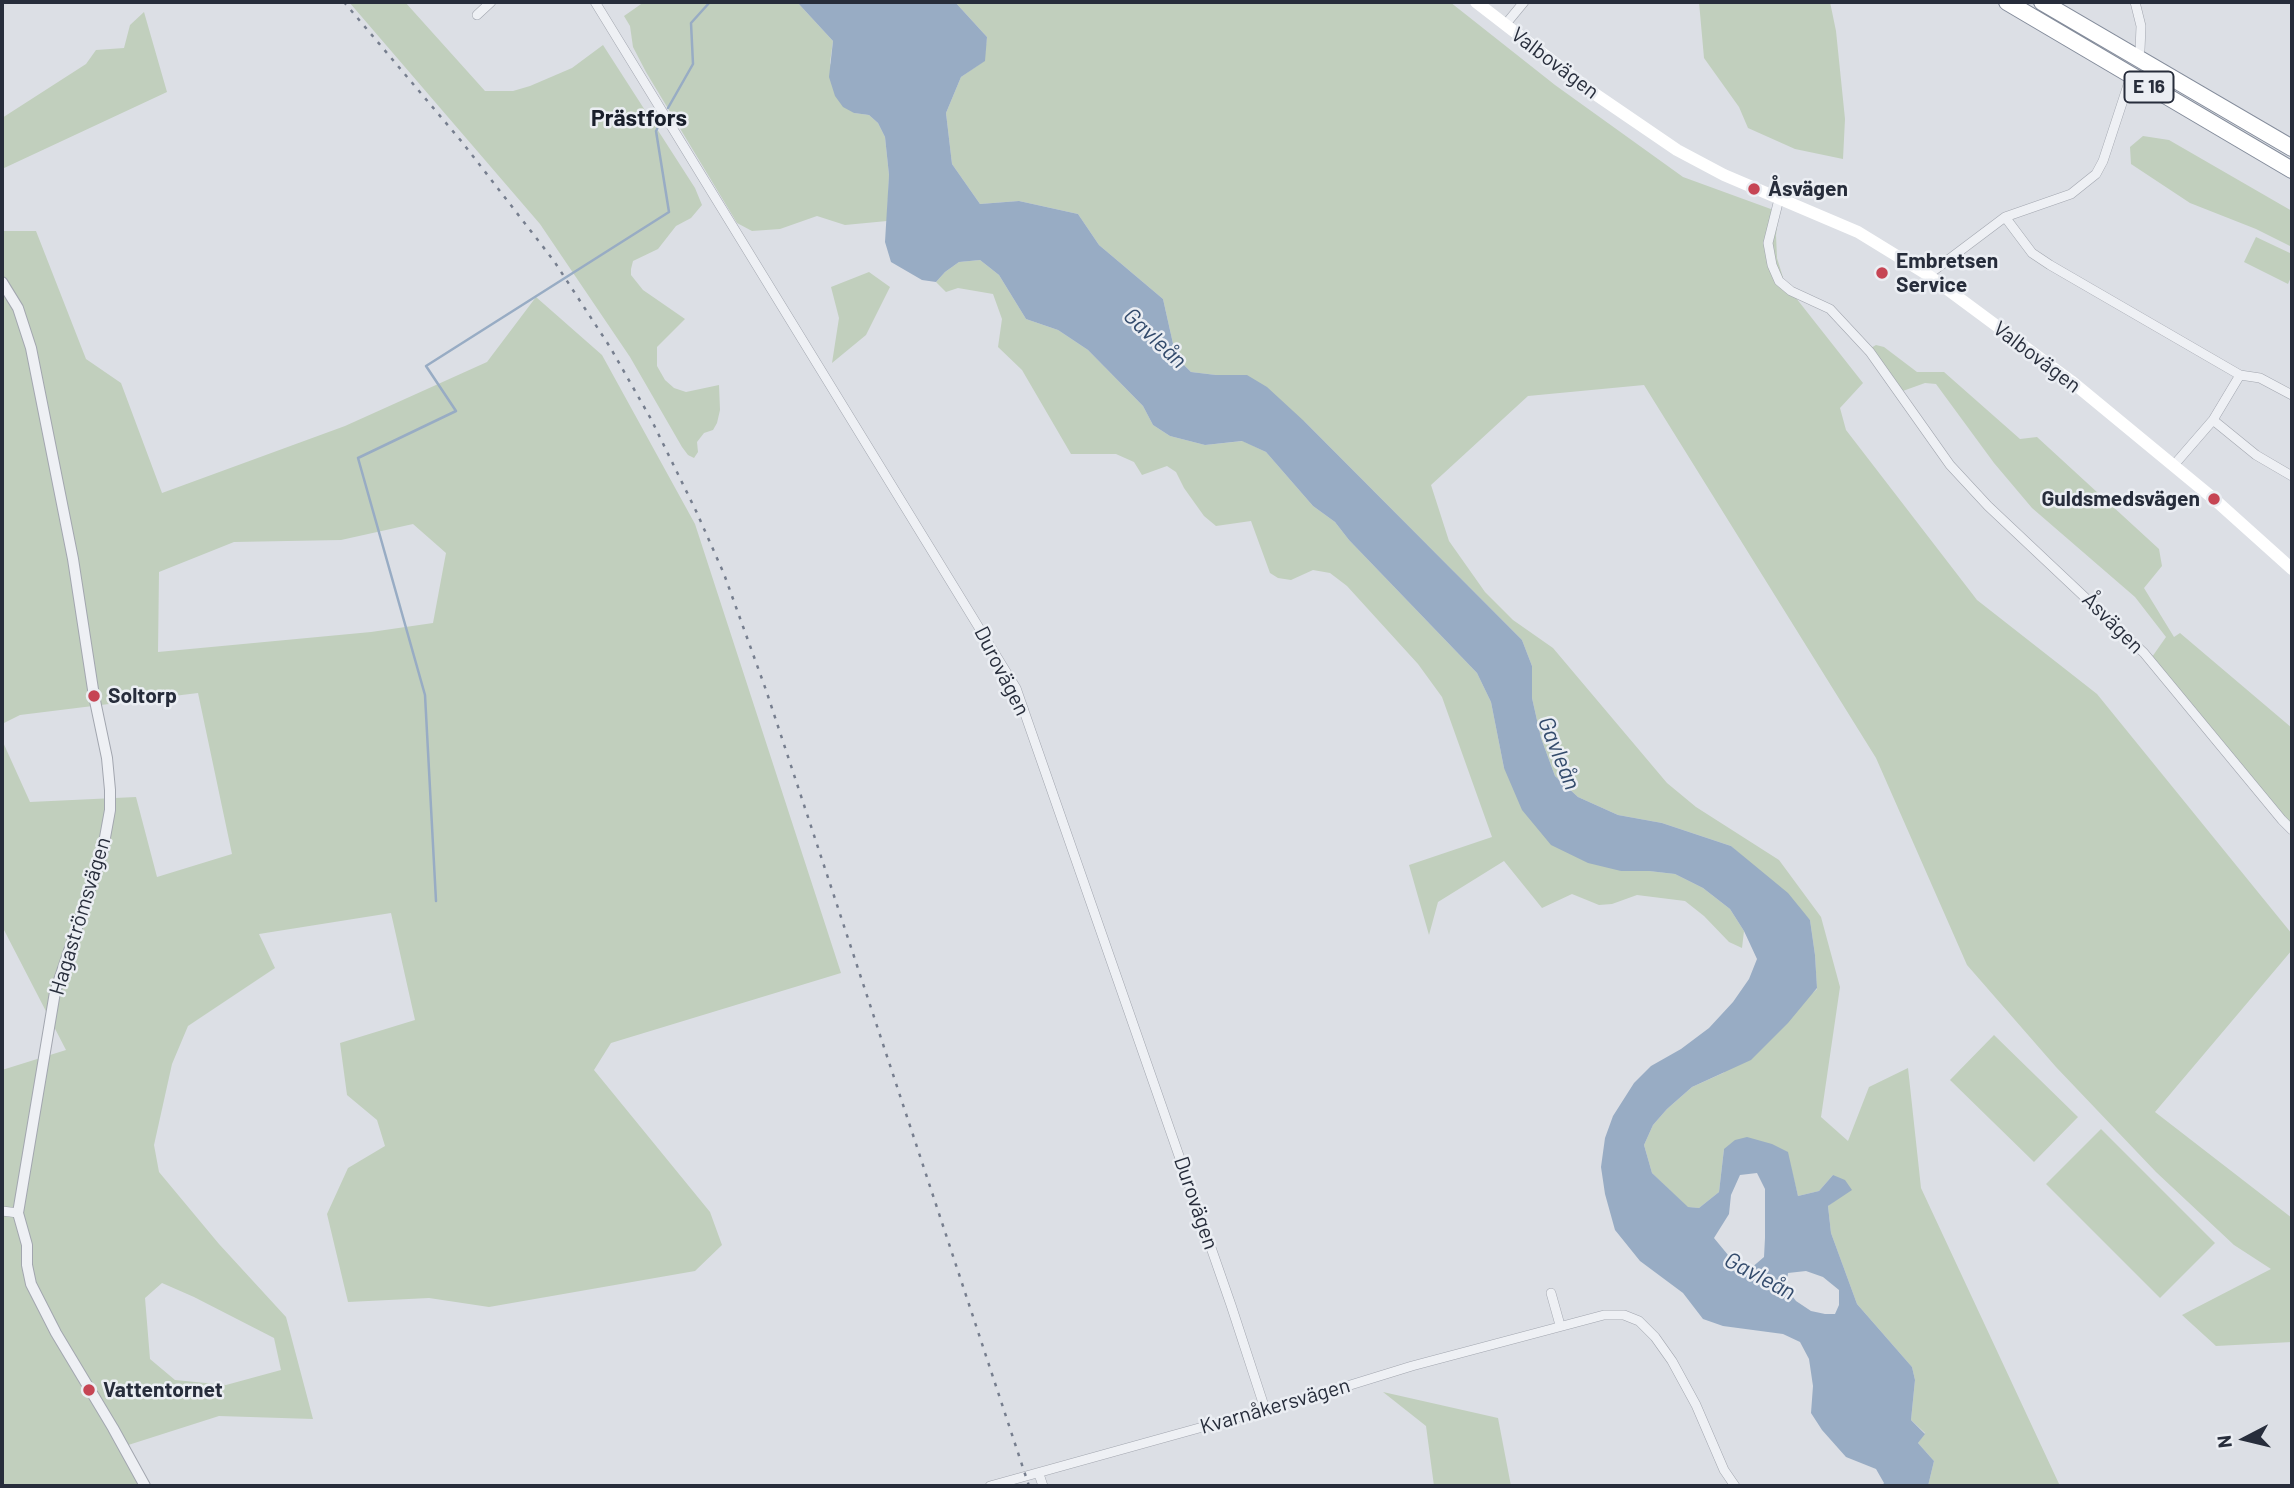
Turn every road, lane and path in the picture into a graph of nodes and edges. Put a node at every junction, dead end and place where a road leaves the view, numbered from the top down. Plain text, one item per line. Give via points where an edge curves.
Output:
1 (491, 2) edge
2 (594, 2) edge
3 (1476, 2) edge
4 (1524, 2) edge
5 (2007, 2) edge
6 (2042, 2) edge
7 (2135, 2) edge
8 (477, 15) dead end
9 (1506, 25) junction
10 (2140, 50) dead end
11 (2128, 85) dead end
12 (2292, 148) edge
13 (2292, 170) edge
14 (1779, 199) junction
15 (2005, 217) junction
16 (1927, 275) junction
17 (2, 282) edge
18 (2240, 375) junction
19 (2292, 395) edge
20 (2213, 420) junction
21 (2174, 465) junction
22 (2292, 476) edge
23 (2292, 569) edge
24 (2292, 830) edge
25 (2, 1211) edge
26 (18, 1213) junction
27 (1551, 1293) dead end
28 (1560, 1325) junction
29 (1265, 1409) junction
30 (1039, 1474) junction
31 (145, 1486) edge
32 (990, 1486) edge
33 (1044, 1486) edge
34 (1735, 1486) edge

1 - 8 street
2 - 29 street, Durovägen via 1016,688
3 - 9 main road, Valbovägen
4 - 9 street
5 - 13 highway, E 16
6 - 12 highway, E 16
7 - 10 street
9 - 14 main road, Valbovägen via 1659,138 1724,175
11 - 15 street via 2096,174 2071,194
14 - 16 main road, Valbovägen via 1858,232
14 - 24 street, Åsvägen via 1768,243 1779,281 1830,309 1870,352 1950,465 2144,653
15 - 16 street
15 - 18 street via 2032,253
16 - 21 main road, Valbovägen via 2071,381
17 - 26 street, Hagaströmsvägen via 18,308 31,348 73,559 110,790 102,854 55,992
18 - 19 street via 2260,378
18 - 20 street
20 - 21 street
20 - 22 street via 2256,455
21 - 23 main road, Valbovägen
25 - 26 street
26 - 31 street, Hagaströmsvägen via 31,1283
27 - 28 street
28 - 29 street, Kvarnåkersvägen
28 - 34 street, Kvarnåkersvägen via 1604,1315 1639,1321 1672,1361
29 - 30 street, Kvarnåkersvägen
30 - 32 street, Kvarnåkersvägen
30 - 33 street

